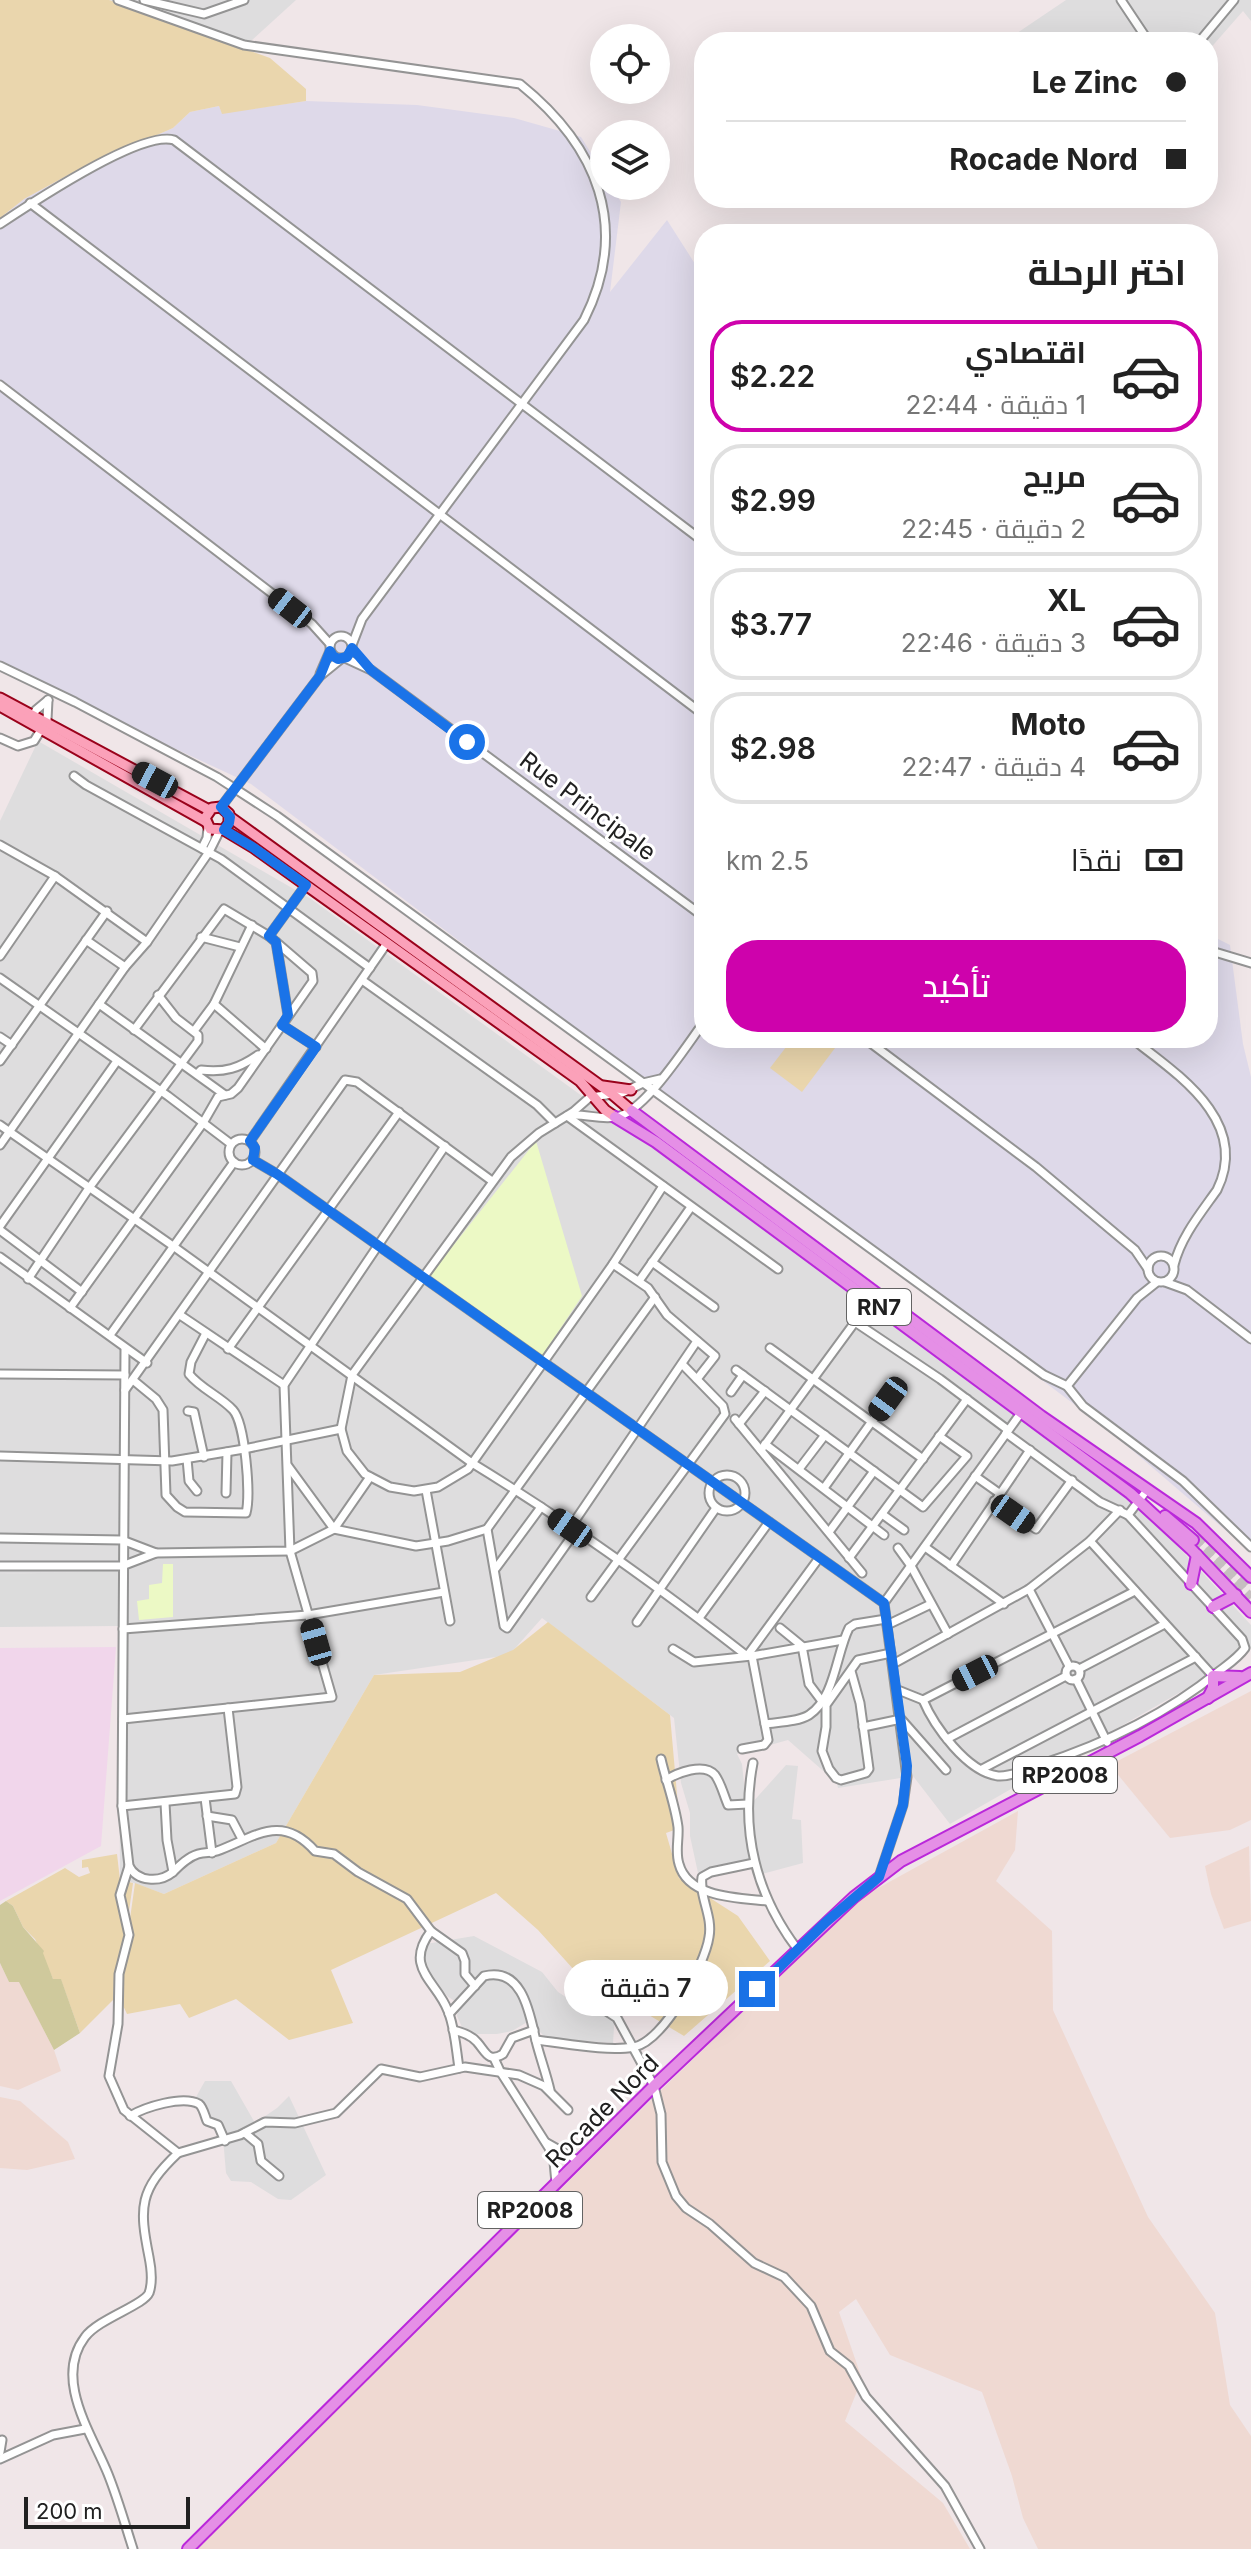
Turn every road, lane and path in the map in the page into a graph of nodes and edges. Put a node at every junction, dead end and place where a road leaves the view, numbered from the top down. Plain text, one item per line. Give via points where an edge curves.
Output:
1 (118, 0) edge
2 (144, 0) edge
3 (244, 0) edge
4 (1121, 0) edge
5 (1234, 0) edge
6 (1142, 32) edge
7 (1207, 32) edge
8 (30, 203) junction
9 (0, 224) edge
10 (0, 385) edge
11 (521, 405) junction
12 (441, 513) junction
13 (694, 535) edge
14 (362, 619) junction
15 (312, 624) junction
16 (340, 636) junction
17 (330, 647) junction
18 (352, 647) junction
19 (343, 658) junction
20 (0, 666) edge
21 (371, 670) junction
22 (320, 676) junction
23 (53, 691) junction
24 (0, 698) edge
25 (48, 700) junction
26 (0, 706) edge
27 (694, 707) edge
28 (32, 718) junction
29 (44, 725) junction
30 (0, 738) edge
31 (74, 776) dead end
32 (235, 788) junction
33 (221, 807) junction
34 (209, 810) junction
35 (230, 817) junction
36 (206, 824) junction
37 (222, 831) junction
38 (3, 846) edge
39 (205, 850) junction
40 (0, 855) edge
41 (55, 876) junction
42 (306, 885) junction
43 (290, 907) junction
44 (694, 910) edge
45 (107, 911) junction
46 (252, 925) junction
47 (269, 936) junction
48 (201, 937) junction
49 (86, 940) junction
50 (147, 942) junction
51 (276, 942) junction
52 (387, 943) junction
53 (240, 947) junction
54 (1218, 953) edge
55 (0, 956) edge
56 (1251, 960) edge
57 (125, 967) junction
58 (370, 968) junction
59 (0, 978) edge
60 (362, 980) junction
61 (158, 995) junction
62 (99, 1004) junction
63 (214, 1004) junction
64 (39, 1005) junction
65 (288, 1015) junction
66 (282, 1025) junction
67 (134, 1030) junction
68 (194, 1031) junction
69 (78, 1033) junction
70 (694, 1035) edge
71 (0, 1037) edge
72 (12, 1045) junction
73 (316, 1047) junction
74 (877, 1048) edge
75 (1143, 1048) edge
76 (266, 1049) junction
77 (1, 1056) edge
78 (260, 1056) junction
79 (117, 1061) junction
80 (182, 1063) junction
81 (197, 1074) junction
82 (660, 1079) junction
83 (643, 1083) junction
84 (598, 1084) junction
85 (631, 1090) junction
86 (653, 1090) junction
87 (161, 1091) junction
88 (612, 1094) junction
89 (225, 1095) junction
90 (594, 1096) junction
91 (632, 1111) junction
92 (399, 1112) junction
93 (568, 1116) junction
94 (615, 1117) junction
95 (203, 1123) junction
96 (555, 1123) junction
97 (0, 1125) edge
98 (10, 1131) junction
99 (250, 1141) junction
100 (231, 1144) junction
101 (0, 1145) edge
102 (445, 1146) junction
103 (49, 1160) junction
104 (253, 1160) junction
105 (234, 1162) junction
106 (277, 1174) junction
107 (492, 1181) junction
108 (663, 1186) junction
109 (89, 1188) junction
110 (691, 1207) junction
111 (328, 1211) junction
112 (133, 1220) junction
113 (0, 1228) edge
114 (1182, 1242) junction
115 (173, 1246) junction
116 (378, 1246) junction
117 (1135, 1250) junction
118 (1159, 1256) junction
119 (0, 1257) edge
120 (41, 1262) junction
121 (652, 1262) junction
122 (613, 1264) junction
123 (1174, 1268) junction
124 (778, 1269) dead end
125 (1148, 1271) junction
126 (208, 1274) junction
127 (422, 1277) junction
128 (28, 1279) junction
129 (639, 1281) junction
130 (1161, 1282) junction
131 (1187, 1290) junction
132 (82, 1292) junction
133 (655, 1297) junction
134 (1137, 1298) junction
135 (714, 1307) dead end
136 (70, 1308) junction
137 (258, 1308) junction
138 (180, 1315) junction
139 (206, 1333) junction
140 (110, 1335) junction
141 (1251, 1339) edge
142 (697, 1341) junction
143 (309, 1345) junction
144 (770, 1348) dead end
145 (125, 1349) junction
146 (228, 1349) junction
147 (147, 1363) junction
148 (543, 1363) junction
149 (682, 1364) junction
150 (0, 1374) edge
151 (125, 1375) junction
152 (352, 1375) junction
153 (697, 1379) junction
154 (813, 1379) junction
155 (133, 1380) junction
156 (284, 1385) junction
157 (1067, 1386) junction
158 (125, 1390) junction
159 (765, 1391) junction
160 (731, 1392) dead end
161 (586, 1393) junction
162 (888, 1399) dead end
163 (967, 1399) junction
164 (1024, 1409) junction
165 (791, 1410) junction
166 (188, 1411) dead end
167 (872, 1422) junction
168 (341, 1429) junction
169 (637, 1429) junction
170 (1007, 1432) junction
171 (825, 1435) junction
172 (939, 1436) junction
173 (286, 1440) junction
174 (763, 1447) junction
175 (244, 1449) junction
176 (1030, 1450) junction
177 (227, 1452) junction
178 (849, 1453) junction
179 (0, 1456) edge
180 (204, 1457) junction
181 (123, 1458) junction
182 (167, 1459) junction
183 (187, 1459) junction
184 (923, 1459) junction
185 (472, 1463) junction
186 (287, 1464) junction
187 (687, 1464) junction
188 (799, 1469) junction
189 (874, 1471) junction
190 (975, 1476) junction
191 (370, 1477) junction
192 (1072, 1480) junction
193 (712, 1482) junction
194 (824, 1488) junction
195 (426, 1490) junction
196 (517, 1490) junction
197 (899, 1490) junction
198 (1147, 1490) junction
199 (197, 1491) dead end
200 (226, 1493) dead end
201 (999, 1493) junction
202 (994, 1501) junction
203 (1139, 1501) junction
204 (742, 1503) junction
205 (849, 1506) junction
206 (541, 1507) junction
207 (716, 1508) junction
208 (1120, 1510) junction
209 (882, 1514) junction
210 (1128, 1515) junction
211 (769, 1522) junction
212 (874, 1525) junction
213 (334, 1529) junction
214 (487, 1529) junction
215 (573, 1530) junction
216 (904, 1530) dead end
217 (829, 1532) junction
218 (884, 1535) dead end
219 (0, 1538) edge
220 (122, 1540) junction
221 (1090, 1541) junction
222 (436, 1543) junction
223 (925, 1547) junction
224 (1251, 1547) edge
225 (898, 1548) dead end
226 (290, 1551) junction
227 (156, 1553) junction
228 (1197, 1555) junction
229 (819, 1558) junction
230 (849, 1558) junction
231 (618, 1562) junction
232 (0, 1566) edge
233 (122, 1566) junction
234 (911, 1566) junction
235 (951, 1566) junction
236 (496, 1568) junction
237 (862, 1573) dead end
238 (1251, 1577) edge
239 (1191, 1584) junction
240 (1029, 1589) junction
241 (660, 1591) junction
242 (1135, 1591) junction
243 (444, 1592) junction
244 (1236, 1595) junction
245 (591, 1597) dead end
246 (499, 1603) junction
247 (884, 1603) junction
248 (931, 1604) junction
249 (1004, 1604) junction
250 (1213, 1607) junction
251 (518, 1612) junction
252 (1251, 1612) edge
253 (308, 1615) junction
254 (699, 1618) junction
255 (450, 1621) dead end
256 (637, 1622) dead end
257 (887, 1622) junction
258 (1165, 1624) junction
259 (780, 1628) dead end
260 (123, 1629) junction
261 (948, 1634) junction
262 (1053, 1634) junction
263 (843, 1640) junction
264 (802, 1646) junction
265 (673, 1649) dead end
266 (891, 1653) junction
267 (750, 1656) junction
268 (1196, 1657) junction
269 (893, 1664) junction
270 (1069, 1666) junction
271 (1079, 1669) junction
272 (851, 1671) junction
273 (1066, 1676) junction
274 (1213, 1676) junction
275 (1249, 1676) edge
276 (1076, 1679) junction
277 (898, 1690) junction
278 (1208, 1698) junction
279 (821, 1700) junction
280 (923, 1700) junction
281 (228, 1708) junction
282 (1092, 1711) junction
283 (123, 1719) junction
284 (901, 1719) junction
285 (765, 1724) junction
286 (863, 1727) junction
287 (947, 1739) junction
288 (1109, 1746) junction
289 (742, 1749) dead end
290 (661, 1759) dead end
291 (753, 1763) dead end
292 (982, 1769) junction
293 (946, 1770) dead end
294 (666, 1780) junction
295 (205, 1798) junction
296 (165, 1803) junction
297 (748, 1804) junction
298 (122, 1806) junction
299 (207, 1816) junction
300 (242, 1839) junction
301 (212, 1853) junction
302 (754, 1863) junction
303 (129, 1866) junction
304 (173, 1872) junction
305 (879, 1877) junction
306 (702, 1888) junction
307 (767, 1901) junction
308 (431, 1931) junction
309 (798, 1950) junction
310 (475, 1986) junction
311 (574, 1990) dead end
312 (449, 2014) junction
313 (453, 2030) junction
314 (534, 2030) junction
315 (536, 2040) junction
316 (634, 2047) junction
317 (494, 2058) junction
318 (459, 2068) junction
319 (500, 2071) junction
320 (654, 2086) junction
321 (551, 2092) junction
322 (568, 2110) dead end
323 (130, 2116) junction
324 (245, 2133) junction
325 (225, 2141) junction
326 (545, 2142) junction
327 (178, 2153) junction
328 (579, 2161) junction
329 (279, 2176) dead end
330 (556, 2185) junction
331 (85, 2429) junction
332 (2, 2440) dead end
333 (0, 2452) edge
334 (0, 2459) edge
335 (133, 2549) edge
336 (188, 2549) edge
337 (980, 2549) edge

1 - 11 street via 244,45 520,84 544,105 578,146 596,181 606,222 605,259 579,329
2 - 3 street via 199,14
4 - 6 street
5 - 7 street
8 - 9 street
8 - 11 street via 125,152 157,139 174,140
8 - 12 street
10 - 15 street
11 - 12 street
11 - 13 street
12 - 14 street
12 - 27 street
14 - 16 street
14 - 18 street
15 - 16 street
15 - 17 street
16 - 17 street
16 - 18 street
17 - 19 street via 333,656
17 - 22 street
18 - 19 street
18 - 21 street
19 - 21 street
19 - 22 street
20 - 23 street
21 - 44 street, Rue Principale
22 - 32 street
23 - 25 street
23 - 32 street
24 - 28 main road, RN7
25 - 28 street
25 - 29 street
26 - 28 main road, RN7
28 - 29 main road, RN7
29 - 30 street via 25,745
29 - 34 main road, RN7
29 - 36 main road, RN7
31 - 39 street
32 - 33 street
32 - 83 street
33 - 34 main road
33 - 35 main road, RN7
34 - 36 main road
35 - 37 main road
35 - 84 main road, RN7
36 - 37 main road, RN7
36 - 39 street
37 - 39 street
37 - 42 main road, RN7
38 - 40 street
38 - 41 street
39 - 43 street
39 - 50 street
41 - 45 street
41 - 55 street
42 - 43 street
42 - 52 main road, RN7
43 - 47 street
43 - 58 street
45 - 49 street
45 - 50 street
46 - 47 street
46 - 48 street via 224,909
46 - 53 street
47 - 51 street
48 - 53 street
48 - 61 street
49 - 57 street
49 - 64 street
50 - 57 street
51 - 65 street
51 - 65 street via 313,977
52 - 58 street
52 - 90 main road, RN7
53 - 63 street
54 - 56 street
57 - 62 street
58 - 60 street
59 - 64 street
60 - 73 street
60 - 96 street
61 - 67 street
61 - 68 street
62 - 67 street
62 - 69 street
63 - 68 street
63 - 76 street
64 - 69 street
64 - 72 street
65 - 66 street
66 - 73 street
66 - 76 street
67 - 80 street
68 - 80 street via 198,1041
69 - 79 street
69 - 98 street
70 - 82 street
71 - 72 street
72 - 77 street
73 - 99 street
74 - 117 street via 1036,1167
75 - 114 street via 1202,1095 1229,1133 1224,1178
76 - 78 street
78 - 81 street via 237,1068
78 - 89 street via 238,1088
79 - 87 street
79 - 103 street
80 - 81 street
80 - 87 street
81 - 89 street
82 - 83 street
82 - 86 street
83 - 85 street
83 - 86 street
84 - 85 main road
84 - 88 main road, RN7
85 - 88 street
86 - 91 street
86 - 157 street via 1031,1366
87 - 95 street
87 - 109 street
88 - 90 street
88 - 91 main road, RN7
89 - 95 street via 218,1097
90 - 93 street
90 - 94 main road, RN7
91 - 94 street
91 - 164 highway, RN7
92 - 102 street
92 - 106 street via 357,1082 345,1080
92 - 111 street
93 - 94 street
93 - 96 street
93 - 108 street
94 - 164 highway, RN7
95 - 100 street
95 - 112 street
96 - 107 street via 511,1157
97 - 98 street
98 - 101 street
98 - 103 street
99 - 100 street
99 - 104 street
100 - 105 street
102 - 107 street
102 - 116 street
103 - 109 street
103 - 113 street
104 - 105 street via 246,1165
104 - 106 street
105 - 115 street
106 - 111 street
106 - 126 street
107 - 127 street
108 - 110 street
108 - 122 street
109 - 112 street
109 - 120 street
110 - 121 street
110 - 124 street
111 - 116 street
111 - 137 street
112 - 115 street
112 - 132 street
113 - 120 street
114 - 118 street
114 - 123 street
115 - 126 street
115 - 140 street
116 - 127 street
116 - 143 street
117 - 118 street
117 - 125 street
118 - 123 street via 1169,1258
118 - 125 street
119 - 128 street
120 - 128 street
120 - 132 street
121 - 129 street
121 - 135 street
122 - 129 street
122 - 148 street
123 - 130 street via 1171,1278
123 - 131 street
125 - 130 street
125 - 134 street
126 - 137 street
126 - 138 street
127 - 148 street
127 - 152 street
128 - 136 street
129 - 133 street
130 - 131 street
130 - 134 street
131 - 141 street
132 - 136 street
133 - 142 street
133 - 161 street
134 - 157 street
136 - 140 street
137 - 143 street
137 - 146 street
138 - 139 street
138 - 147 street
139 - 146 street
139 - 175 street via 189,1374 235,1412
140 - 145 street
142 - 149 street
142 - 153 street via 715,1356
143 - 152 street
143 - 156 street
144 - 154 street
145 - 147 street
145 - 151 street
146 - 156 street
147 - 155 street
148 - 161 street
148 - 185 street
149 - 153 street
149 - 169 street
150 - 151 street
151 - 158 street
152 - 168 street
152 - 185 street
153 - 187 street via 725,1412
154 - 163 street via 855,1322
154 - 165 street
154 - 167 street
155 - 158 street
155 - 182 street via 161,1405
156 - 173 street
157 - 224 street via 1083,1406 1195,1491
158 - 181 street
159 - 160 street via 740,1372
159 - 165 street
159 - 174 street via 737,1422
161 - 169 street
161 - 196 street
162 - 167 street
163 - 170 street
163 - 172 street
164 - 170 street
164 - 198 highway, RN7
164 - 203 highway, RN7
165 - 171 street
165 - 174 street
166 - 180 street via 194,1412
167 - 178 street
167 - 184 street
168 - 173 street
168 - 191 street via 352,1459
169 - 187 street
169 - 215 street
170 - 176 street
170 - 190 street
171 - 178 street
171 - 188 street
172 - 184 street
172 - 197 street via 967,1456 923,1507
173 - 175 street
173 - 186 street
174 - 188 street
174 - 217 street
175 - 177 street
175 - 182 street via 248,1511 243,1514 197,1514 177,1507 166,1495
176 - 192 street
176 - 201 street
177 - 180 street
177 - 200 street
178 - 189 street
178 - 194 street
179 - 181 street
180 - 183 street
181 - 182 street
181 - 220 street
182 - 183 street
183 - 199 street via 189,1481
184 - 197 street
185 - 195 street via 450,1482
185 - 196 street
186 - 213 street
186 - 226 street
187 - 193 street
187 - 231 street
188 - 194 street
189 - 197 street
189 - 205 street
190 - 201 street
190 - 223 street
191 - 195 street via 402,1490
191 - 213 street
192 - 202 street via 1036,1529
192 - 208 street
193 - 204 street
193 - 204 street via 724,1475 737,1478 745,1490
193 - 207 street via 709,1496
194 - 205 street
195 - 222 street
196 - 206 street
196 - 214 street
197 - 209 street
198 - 203 street
198 - 203 highway, RN7 via 1196,1537
198 - 238 highway via 1205,1530
201 - 202 street
202 - 235 street
203 - 210 street
203 - 228 highway
204 - 207 street via 730,1511
204 - 211 street
205 - 212 street
205 - 217 street
206 - 215 street
206 - 236 street
207 - 241 street
208 - 210 street
208 - 221 street
209 - 212 street
209 - 216 street
210 - 239 street
211 - 229 street
211 - 254 street
212 - 218 street
212 - 230 street
213 - 222 street via 403,1545
213 - 226 street
214 - 222 street
214 - 236 street
215 - 231 street
215 - 251 street
217 - 230 street
219 - 220 street
220 - 227 street
220 - 233 street
221 - 240 street
221 - 242 street
222 - 243 street
223 - 234 street
223 - 235 street
225 - 234 street
226 - 227 street
226 - 253 street
227 - 233 street
228 - 239 highway
228 - 244 highway
229 - 247 street
229 - 267 street
230 - 237 street
231 - 241 street
231 - 245 street
232 - 233 street
233 - 260 street
234 - 247 street
234 - 248 street
235 - 249 street
236 - 246 street
239 - 250 street
240 - 249 street
240 - 262 street
241 - 254 street
241 - 256 street
242 - 258 street
242 - 262 street
243 - 253 street
243 - 255 street
244 - 250 highway
244 - 252 highway
246 - 251 street
246 - 251 street via 505,1627
247 - 257 street
248 - 257 street
248 - 261 street
249 - 261 street
250 - 274 street via 1245,1645
253 - 260 street
253 - 281 street via 332,1697
254 - 267 street
257 - 263 street via 852,1625
257 - 266 street
258 - 268 street
258 - 271 street
259 - 264 street
260 - 283 street
261 - 269 street
262 - 270 street
262 - 280 street
263 - 264 street
263 - 279 street via 831,1685
264 - 267 street
264 - 279 street via 809,1684
265 - 267 street via 694,1662
266 - 269 street
266 - 272 street via 858,1660
267 - 285 street
268 - 274 street
268 - 282 street
269 - 277 street
270 - 271 street
270 - 273 street
271 - 276 street
272 - 286 street
272 - 286 street via 825,1711 822,1751 836,1778 868,1772
273 - 276 street
273 - 287 street
274 - 275 highway
274 - 278 highway
274 - 288 street
275 - 278 highway, Rocade Nord / RP2008
275 - 305 highway, Rocade Nord / RP2008 via 1100,1763
276 - 282 street
277 - 280 street
277 - 284 street
278 - 288 highway, Rocade Nord / RP2008
279 - 285 street via 806,1716
280 - 287 street
281 - 283 street
281 - 295 street via 237,1791
282 - 288 street
282 - 292 street
283 - 298 street
284 - 286 street
284 - 293 street
284 - 305 street via 906,1787
285 - 289 street via 766,1744
287 - 292 street
288 - 292 street via 1009,1775
288 - 305 highway, Rocade Nord / RP2008
290 - 294 street
291 - 297 street
294 - 297 street via 688,1771 710,1771 728,1805
294 - 306 street via 678,1824 680,1868 689,1882
295 - 296 street
295 - 299 street
296 - 298 street
296 - 304 street
297 - 302 street
298 - 303 street
299 - 300 street via 232,1820
299 - 301 street
300 - 301 street
300 - 308 street via 274,1830 294,1832 315,1851 334,1854 401,1895
301 - 304 street via 195,1855
302 - 306 street via 705,1874
302 - 307 street
303 - 304 street via 140,1877 164,1879
303 - 323 street via 120,1895 129,1935 119,1974 109,2076
305 - 309 highway, Rocade Nord / RP2008
306 - 307 street
306 - 316 street via 710,1926 707,1948 673,2011 649,2040
307 - 309 street
308 - 310 street via 462,1953 465,1974
308 - 312 street via 421,1947 423,1971
309 - 320 highway, Rocade Nord / RP2008
310 - 312 street
310 - 314 street via 488,1974 510,1981 527,1999
311 - 316 street via 614,2014
312 - 313 street
313 - 317 street via 469,2036
313 - 318 street
314 - 315 street
314 - 317 street via 512,2038 503,2054
315 - 316 street
315 - 321 street
316 - 320 street
317 - 319 street
318 - 319 street
318 - 324 street via 426,2077 381,2069 336,2113 295,2123 265,2122
319 - 321 street via 528,2078
319 - 326 street
320 - 328 highway, Rocade Nord / RP2008
320 - 337 street via 661,2114 662,2162 676,2196 754,2263 784,2277 811,2306 830,2351 849,2366 866,2397 945,2486
321 - 322 street
323 - 325 street via 169,2102 197,2104 206,2119 218,2125
323 - 327 street
324 - 325 street
324 - 329 street via 258,2144 261,2161
325 - 327 street
326 - 328 street
326 - 330 street
327 - 331 street via 159,2172 142,2208 151,2269 147,2297 95,2325 75,2358 75,2388
328 - 330 highway, Rocade Nord / RP2008
330 - 336 highway, Rocade Nord / RP2008
331 - 334 street via 53,2435
331 - 335 street via 106,2469
332 - 333 street

